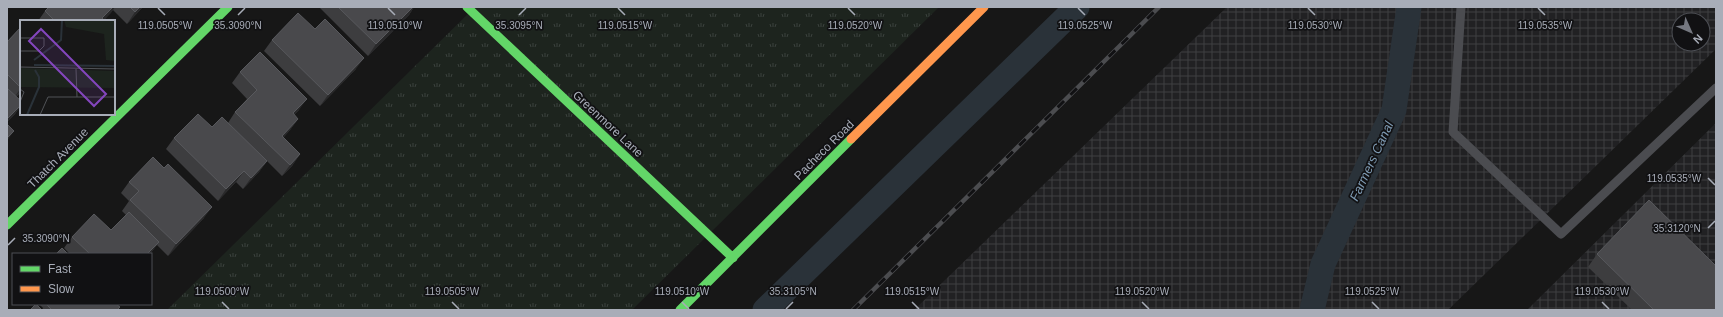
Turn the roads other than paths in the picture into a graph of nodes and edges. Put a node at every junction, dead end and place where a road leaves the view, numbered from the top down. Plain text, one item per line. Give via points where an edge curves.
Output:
1 (228, 7) edge
2 (467, 7) edge
3 (984, 7) edge
4 (1461, 7) edge
5 (1716, 88) edge
6 (7, 225) edge
7 (733, 258) junction
8 (680, 310) edge

1 - 6 street, Thatch Avenue
2 - 7 street, Greenmore Lane
3 - 7 street, Pacheco Road
4 - 5 lane via 1453,132 1561,234
7 - 8 street, Pacheco Road

